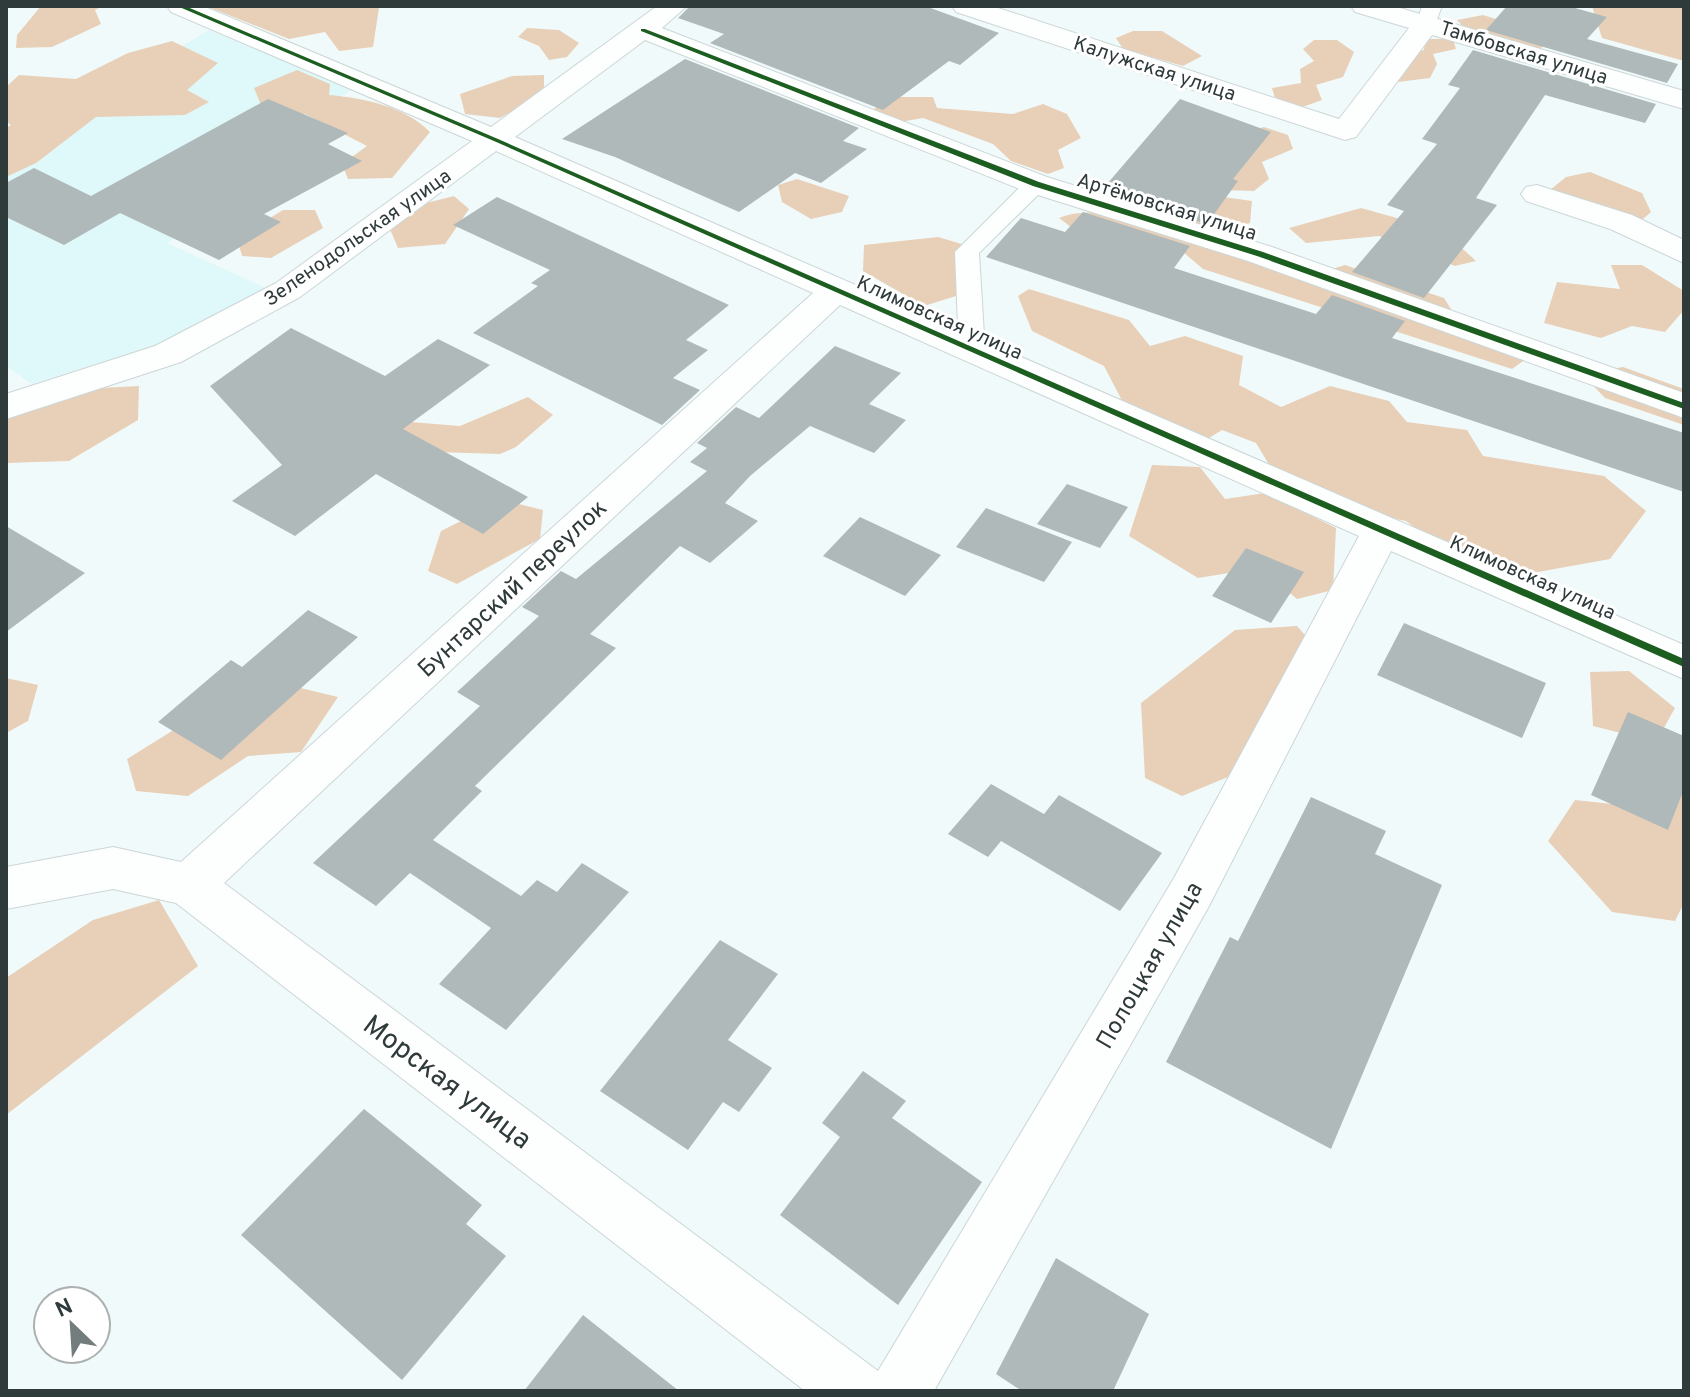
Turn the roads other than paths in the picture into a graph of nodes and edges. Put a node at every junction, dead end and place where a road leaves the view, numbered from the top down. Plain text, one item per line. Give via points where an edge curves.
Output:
1 (180, 6) edge
2 (674, 6) edge
3 (965, 6) edge
4 (1364, 6) edge
5 (1429, 14) edge
6 (643, 30) junction
7 (1684, 100) edge
8 (496, 140) junction
9 (1036, 184) junction
10 (1537, 194) dead end
11 (1684, 253) edge
12 (835, 291) junction
13 (972, 351) junction
14 (1684, 406) edge
15 (6, 407) edge
16 (1382, 530) junction
17 (1684, 663) edge
18 (189, 885) junction
19 (6, 888) edge
20 (855, 1391) edge
21 (900, 1391) edge

1 - 8 street, Климовская улица
2 - 6 street, Зеленодольская улица
3 - 5 street, Калужская улица via 1345,131
4 - 5 street, Тамбовская улица
5 - 7 street, Тамбовская улица
6 - 8 street, Зеленодольская улица
6 - 9 street, Артёмовская улица
8 - 12 street, Климовская улица
8 - 15 street, Зеленодольская улица via 288,290 168,354
9 - 13 lane via 967,252
9 - 14 street, Артёмовская улица via 1260,254
10 - 11 street via 1621,222
12 - 13 street, Климовская улица
12 - 18 street, Бунтарский переулок
13 - 16 street, Климовская улица
16 - 17 street, Климовская улица
16 - 21 street, Полоцкая улица via 1191,893
18 - 19 street, Морская улица via 113,868
18 - 20 street, Морская улица

